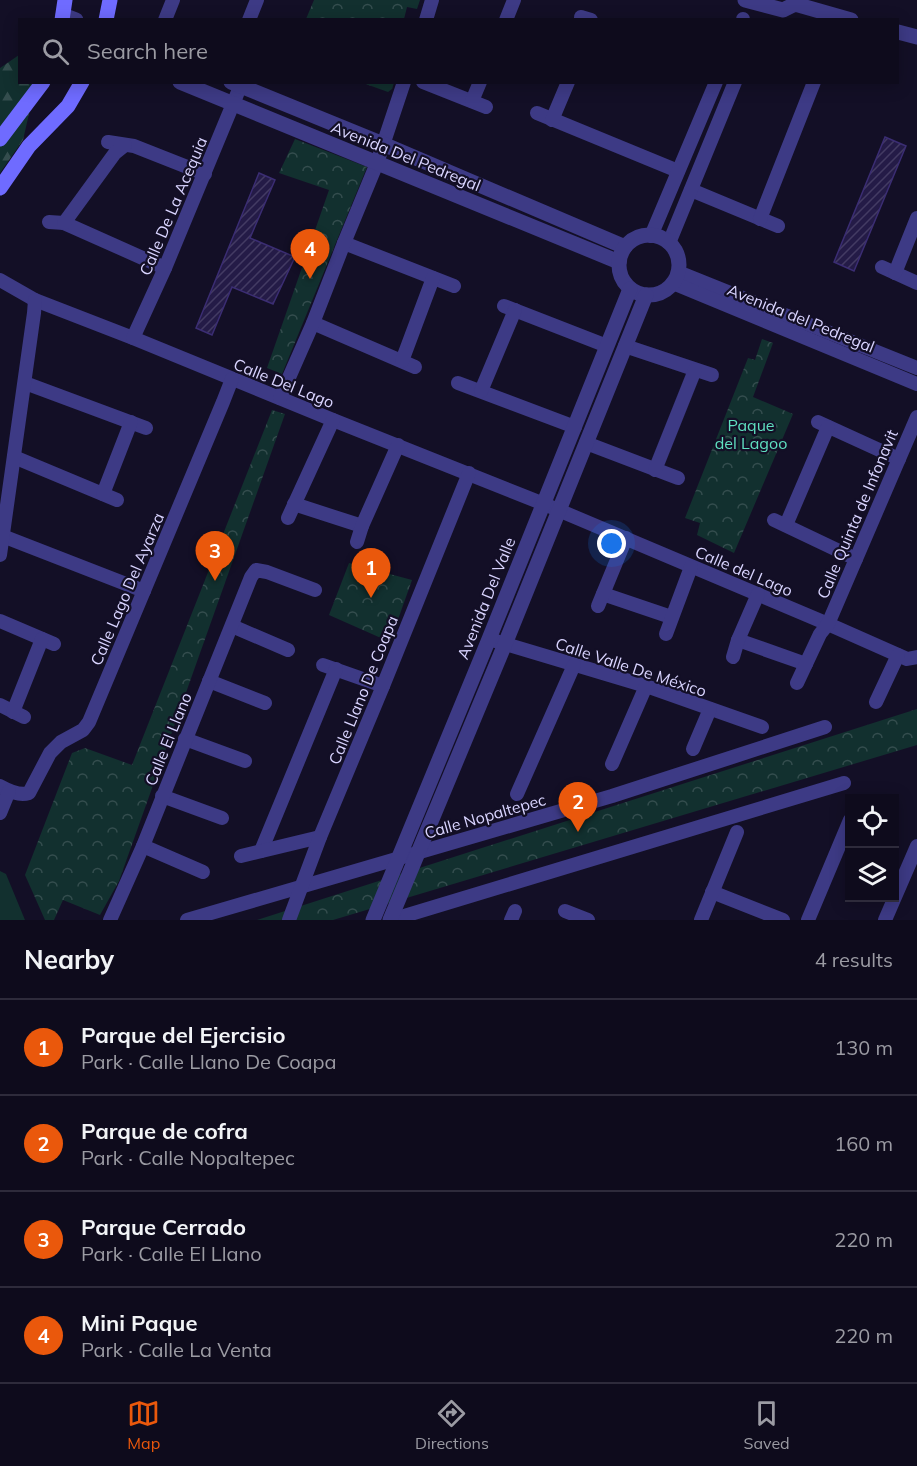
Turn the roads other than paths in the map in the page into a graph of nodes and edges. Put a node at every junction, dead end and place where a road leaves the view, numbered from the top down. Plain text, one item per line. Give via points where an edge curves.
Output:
1 (110, 0) edge
2 (173, 0) edge
3 (257, 0) edge
4 (432, 0) edge
5 (514, 0) edge
6 (749, 0) edge
7 (794, 2) edge
8 (772, 3) edge
9 (106, 18) edge
10 (166, 18) edge
11 (250, 18) edge
12 (427, 18) edge
13 (507, 18) edge
14 (845, 18) edge
15 (899, 32) edge
16 (917, 37) edge
17 (41, 84) edge
18 (81, 84) edge
19 (185, 84) edge
20 (403, 84) edge
21 (428, 84) edge
22 (479, 84) edge
23 (567, 84) edge
24 (715, 84) edge
25 (734, 84) edge
26 (813, 84) edge
27 (236, 85) edge
28 (472, 101) junction
29 (232, 105) junction
30 (486, 107) dead end
31 (537, 113) dead end
32 (552, 120) junction
33 (0, 139) edge
34 (108, 141) dead end
35 (383, 144) junction
36 (124, 145) junction
37 (377, 163) junction
38 (678, 171) junction
39 (205, 174) junction
40 (0, 188) edge
41 (692, 190) junction
42 (917, 218) edge
43 (760, 219) junction
44 (49, 222) dead end
45 (64, 223) junction
46 (778, 226) dead end
47 (651, 236) junction
48 (344, 243) junction
49 (669, 243) junction
50 (622, 255) junction
51 (165, 268) junction
52 (675, 277) junction
53 (433, 278) junction
54 (0, 280) edge
55 (917, 283) edge
56 (454, 286) dead end
57 (630, 289) junction
58 (646, 295) junction
59 (35, 300) junction
60 (313, 323) junction
61 (133, 338) junction
62 (607, 346) junction
63 (625, 346) junction
64 (402, 361) junction
65 (415, 367) dead end
66 (917, 368) edge
67 (695, 370) junction
68 (712, 375) dead end
69 (232, 379) junction
70 (458, 382) dead end
71 (25, 383) junction
72 (917, 384) edge
73 (481, 391) junction
74 (280, 398) junction
75 (917, 417) edge
76 (333, 420) junction
77 (131, 422) junction
78 (575, 427) junction
79 (146, 428) dead end
80 (586, 443) junction
81 (398, 445) junction
82 (14, 457) junction
83 (899, 459) junction
84 (655, 470) junction
85 (469, 473) junction
86 (678, 478) dead end
87 (103, 494) junction
88 (117, 500) dead end
89 (294, 504) junction
90 (544, 504) junction
91 (559, 510) junction
92 (288, 518) dead end
93 (362, 526) junction
94 (2, 535) edge
95 (626, 538) junction
96 (357, 542) dead end
97 (0, 555) edge
98 (856, 559) junction
99 (691, 567) junction
100 (315, 590) dead end
101 (144, 591) junction
102 (758, 594) junction
103 (671, 617) junction
104 (0, 621) edge
105 (828, 624) junction
106 (231, 626) junction
107 (666, 634) dead end
108 (489, 639) junction
109 (738, 640) junction
110 (505, 644) junction
111 (288, 650) dead end
112 (898, 656) junction
113 (733, 657) dead end
114 (917, 657) edge
115 (806, 664) junction
116 (574, 665) junction
117 (209, 681) junction
118 (797, 682) dead end
119 (383, 686) junction
120 (646, 686) junction
121 (876, 702) dead end
122 (265, 703) dead end
123 (0, 705) edge
124 (710, 709) junction
125 (762, 727) dead end
126 (825, 727) dead end
127 (185, 739) junction
128 (693, 749) dead end
129 (245, 761) dead end
130 (612, 764) dead end
131 (844, 783) dead end
132 (4, 789) edge
133 (517, 794) dead end
134 (162, 796) junction
135 (0, 813) edge
136 (222, 818) dead end
137 (845, 830) edge
138 (736, 832) dead end
139 (320, 837) junction
140 (143, 846) junction
141 (917, 846) edge
142 (261, 851) junction
143 (418, 853) junction
144 (241, 856) dead end
145 (397, 860) junction
146 (204, 872) dead end
147 (302, 886) junction
148 (712, 892) junction
149 (565, 910) dead end
150 (110, 920) edge
151 (187, 920) edge
152 (289, 920) edge
153 (373, 920) edge
154 (391, 920) edge
155 (588, 920) edge
156 (701, 920) edge
157 (783, 920) edge
158 (808, 920) edge
159 (885, 920) edge

1 - 9 main road
2 - 10 street
3 - 11 street
4 - 12 street
5 - 13 street
6 - 8 street
7 - 8 street via 783,10
7 - 14 street
15 - 16 street
17 - 33 main road
18 - 40 main road via 68,106 29,146
19 - 29 street, Avenida Del Pedregal
20 - 35 street
21 - 28 street
22 - 28 street
23 - 32 street
24 - 38 street
25 - 41 street
26 - 43 street
27 - 29 street, Calle De La Acequia
27 - 35 street, Avenida Del Pedregal
28 - 30 street
29 - 37 street, Avenida Del Pedregal
29 - 39 street, Calle De La Acequia
31 - 32 street
32 - 38 street
34 - 36 street
35 - 37 street
35 - 50 street, Avenida Del Pedregal
36 - 39 street
36 - 45 street
37 - 48 street
37 - 50 street, Avenida Del Pedregal
38 - 47 street
39 - 51 street, Calle De La Acequia
41 - 43 street
41 - 49 street
42 - 55 street via 888,270
43 - 46 street
44 - 45 street
45 - 51 street
47 - 49 street
47 - 50 street via 632,241
48 - 53 street
48 - 60 street
49 - 52 street via 677,256
50 - 57 street via 621,276
51 - 61 street, Calle De La Acequia
52 - 58 street via 666,290
52 - 66 street, Avenida del Pedregal
52 - 72 street, Avenida del Pedregal
53 - 56 street
53 - 64 street
54 - 59 street, Calle Del Lago
57 - 58 street
57 - 62 street, Avenida Del Valle
58 - 63 street, Avenida Del Valle
59 - 61 street, Calle Del Lago
59 - 71 street
60 - 64 street
60 - 74 street
61 - 69 street, Calle Del Lago
62 - 73 street via 510,308
62 - 78 street, Avenida Del Valle
63 - 67 street
63 - 80 street, Avenida Del Valle
64 - 65 street
67 - 68 street
67 - 84 street
69 - 74 street, Calle Del Lago
69 - 101 street, Calle Lago Del Ayarza
70 - 73 street
71 - 77 street
71 - 82 street
73 - 78 street
74 - 76 street, Calle Del Lago
75 - 83 street, Calle Quinta de Infonavit
76 - 81 street, Calle Del Lago
76 - 89 street
77 - 79 street
77 - 87 street
78 - 90 street, Avenida Del Valle
80 - 84 street
80 - 91 street, Avenida Del Valle
81 - 85 street, Calle Del Lago
81 - 93 street
82 - 87 street
82 - 94 street
83 - 98 street, Calle Quinta de Infonavit
83 - 98 street via 823,424 780,523
84 - 86 street
85 - 90 street, Calle Del Lago
85 - 119 street, Calle Llano De Coapa
87 - 88 street
89 - 92 street
89 - 93 street
90 - 91 street, Calle Del Lago
90 - 108 street, Avenida Del Valle
91 - 95 street, Calle del Lago
91 - 110 street, Avenida Del Valle
93 - 96 street
94 - 97 street
94 - 101 street
95 - 99 street, Calle del Lago
95 - 103 street via 601,600
98 - 105 street, Calle Quinta de Infonavit
99 - 102 street, Calle del Lago
99 - 103 street
100 - 106 street, Calle El Llano via 256,570
101 - 132 street, Calle Lago Del Ayarza via 83,730 50,753 29,793
102 - 105 street, Calle del Lago
102 - 109 street
103 - 107 street
104 - 123 street via 48,642 19,715
105 - 112 street, Calle del Lago
105 - 115 street, Calle Quinta de Infonavit
106 - 111 street
106 - 117 street, Calle El Llano
108 - 110 street, Calle Valle De México
108 - 145 street, Avenida Del Valle
109 - 113 street
109 - 115 street
110 - 116 street, Calle Valle De México
110 - 143 street, Avenida Del Valle
112 - 114 street, Calle del Lago
112 - 121 street
115 - 118 street, Calle Quinta de Infonavit
116 - 120 street, Calle Valle De México
116 - 133 street
117 - 122 street
117 - 127 street, Calle El Llano
119 - 139 street, Calle Llano De Coapa
119 - 142 street via 330,667
120 - 124 street, Calle Valle De México
120 - 130 street
124 - 125 street, Calle Valle De México
124 - 128 street
126 - 143 street, Calle Nopaltepec
127 - 129 street
127 - 134 street, Calle El Llano
131 - 154 street
132 - 135 street
134 - 136 street
134 - 140 street, Calle El Llano
137 - 158 street
138 - 148 street
139 - 142 street
139 - 147 street, Calle Llano De Coapa
140 - 146 street
140 - 150 street, Calle El Llano
141 - 159 street
142 - 144 street
143 - 145 street, Calle Nopaltepec
143 - 154 street, Avenida Del Valle
145 - 147 street, Calle Nopaltepec
145 - 153 street, Avenida Del Valle
147 - 151 street, Calle Nopaltepec
147 - 152 street, Calle Llano De Coapa
148 - 156 street
148 - 157 street
149 - 155 street

